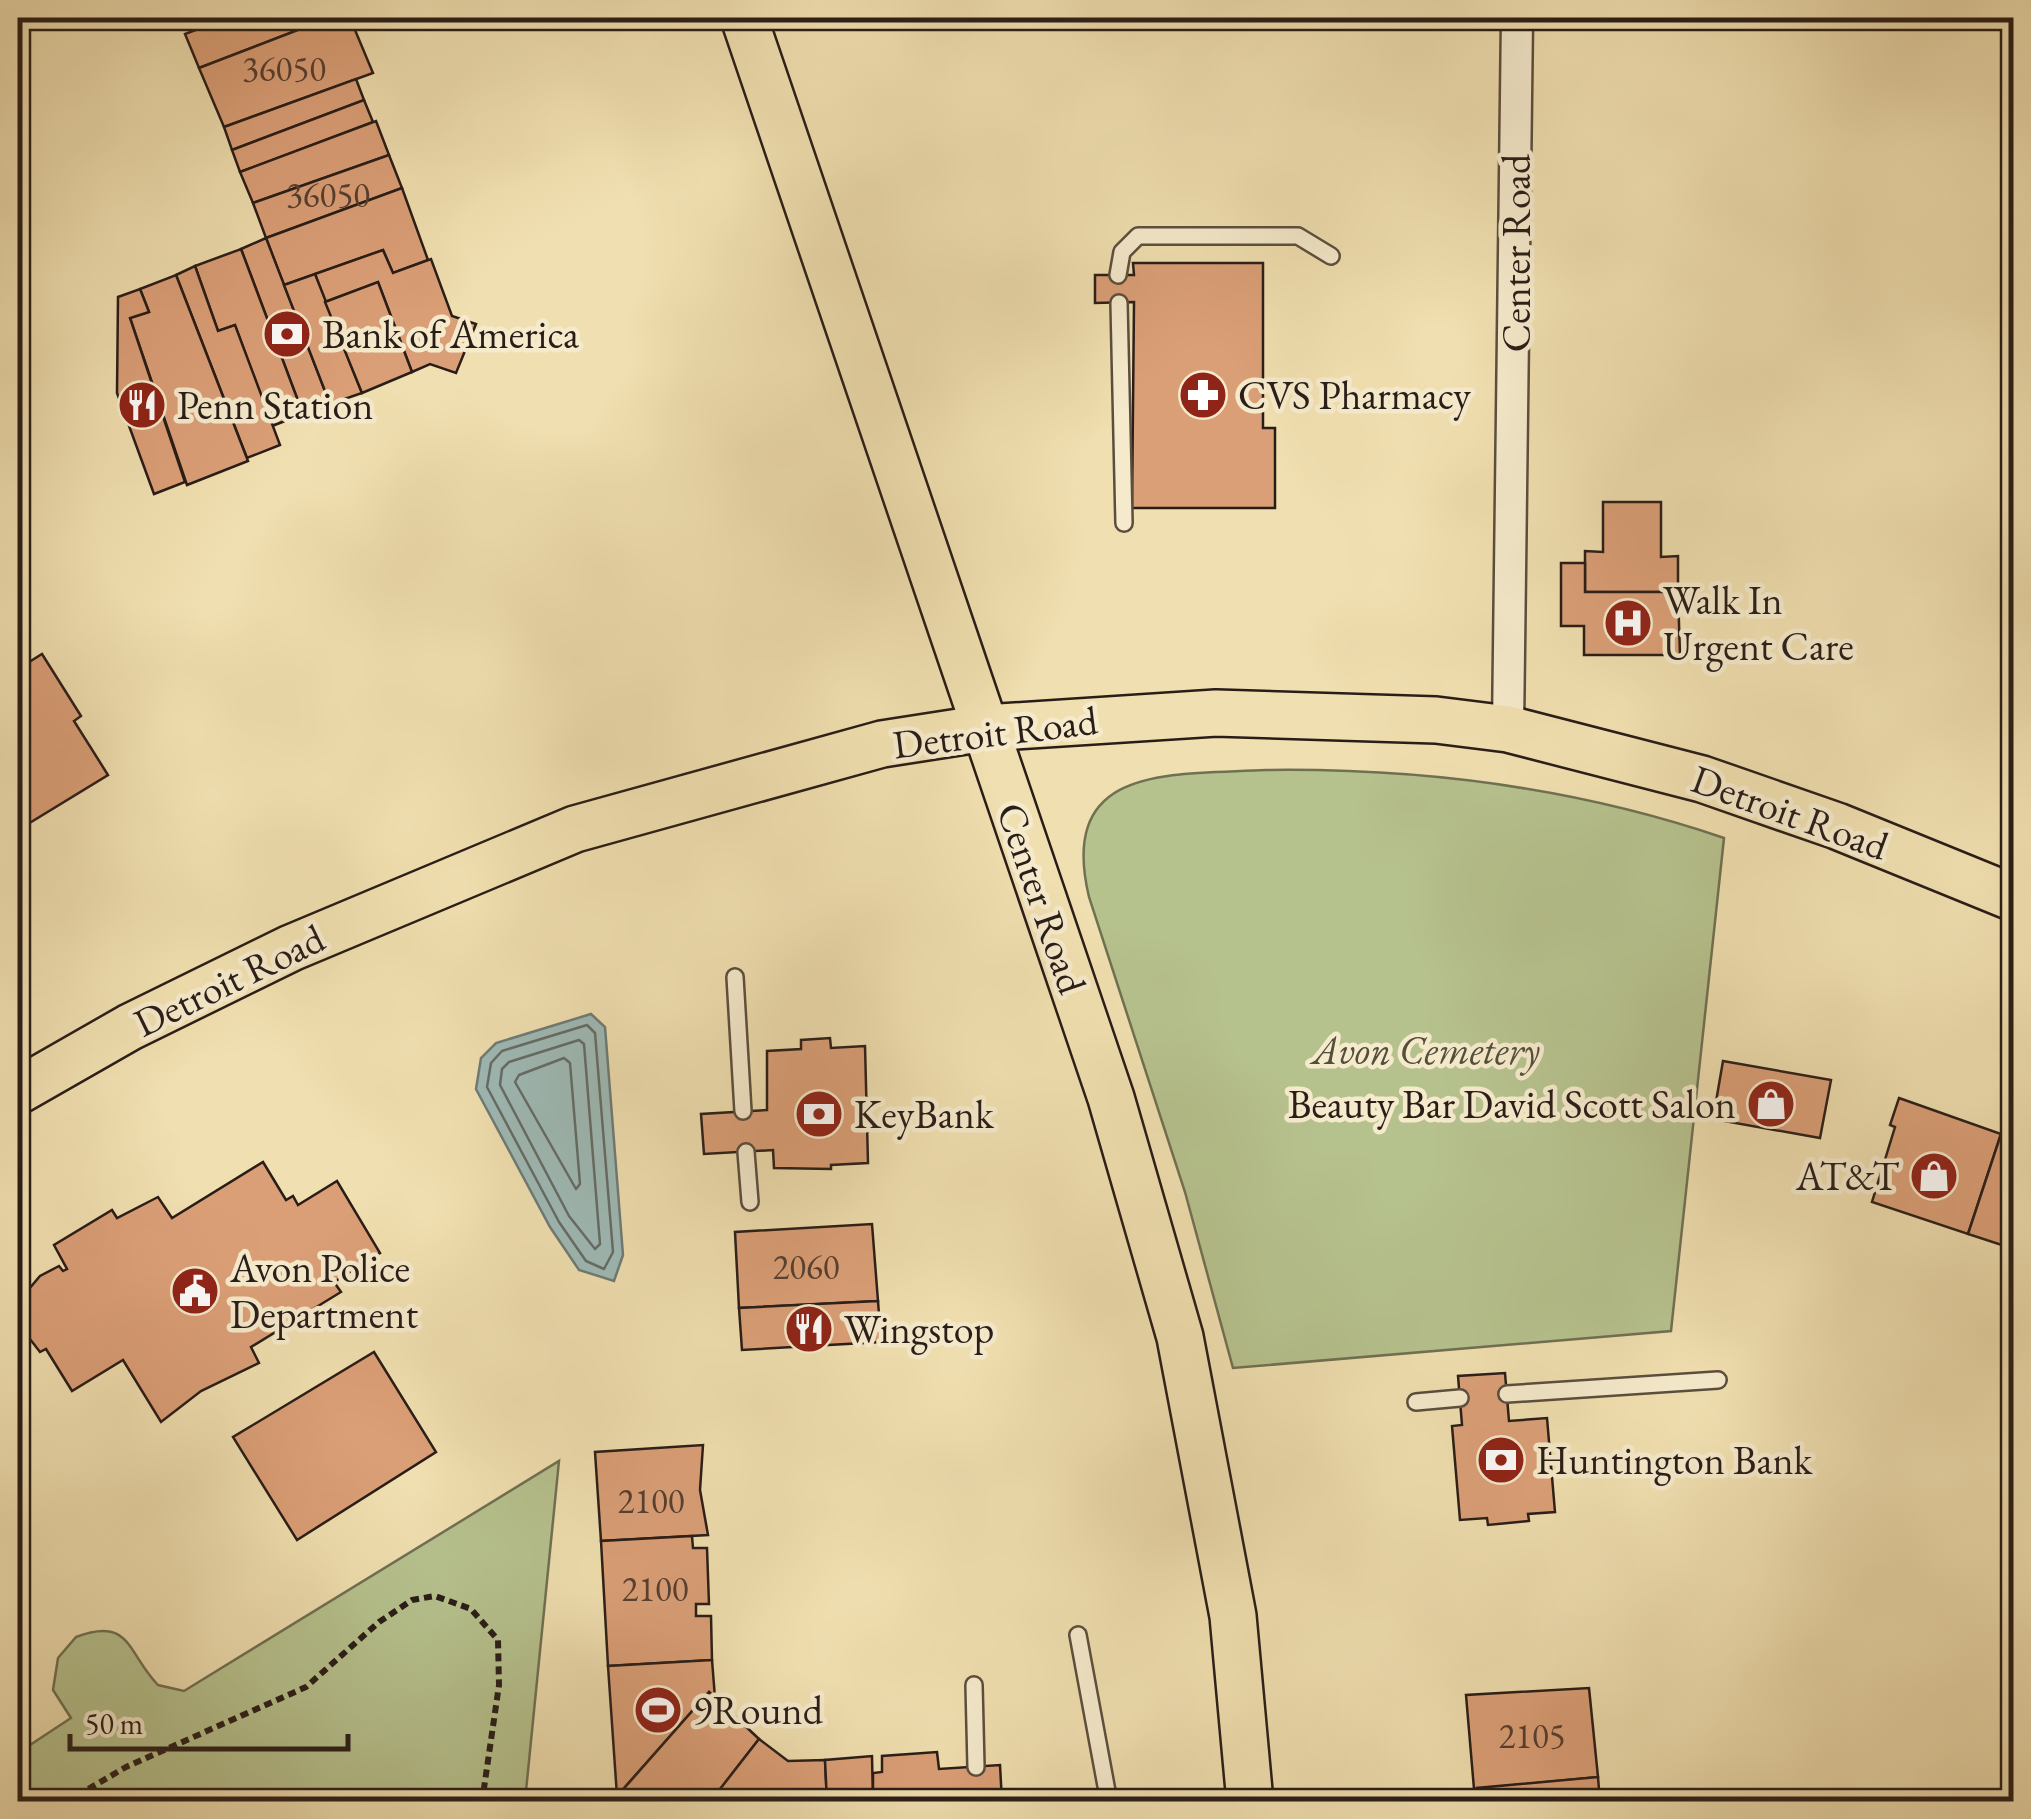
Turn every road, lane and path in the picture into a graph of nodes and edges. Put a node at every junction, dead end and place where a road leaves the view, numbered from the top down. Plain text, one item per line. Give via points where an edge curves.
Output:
1 (744, 18) edge
2 (1517, 18) edge
3 (1331, 256) dead end
4 (1118, 275) dead end
5 (1119, 303) dead end
6 (1124, 523) dead end
7 (984, 728) junction
8 (1508, 729) junction
9 (2014, 898) edge
10 (735, 976) dead end
11 (18, 1092) edge
12 (743, 1111) dead end
13 (746, 1152) dead end
14 (750, 1202) dead end
15 (1718, 1380) dead end
16 (1507, 1394) dead end
17 (1460, 1398) dead end
18 (1416, 1402) dead end
19 (1078, 1635) dead end
20 (974, 1685) dead end
21 (976, 1767) dead end
22 (66, 1802) edge
23 (482, 1802) edge
24 (1109, 1802) edge
25 (1250, 1802) edge

1 - 7 main road, Center Road
2 - 8 street, Center Road
3 - 4 lane via 1298,236 1138,236 1122,252
5 - 6 lane
7 - 8 main road, Detroit Road via 1216,713 1436,720
7 - 11 main road, Detroit Road via 882,744 575,830 276,955
7 - 25 main road, Center Road via 1110,1098 1180,1338 1233,1616
8 - 9 main road, Detroit Road via 1702,779
10 - 12 lane
13 - 14 lane
15 - 16 lane
17 - 18 lane
19 - 24 lane
20 - 21 lane
22 - 23 path via 126,1767 306,1687 379,1622 412,1600 434,1596 471,1609 498,1640 499,1686

